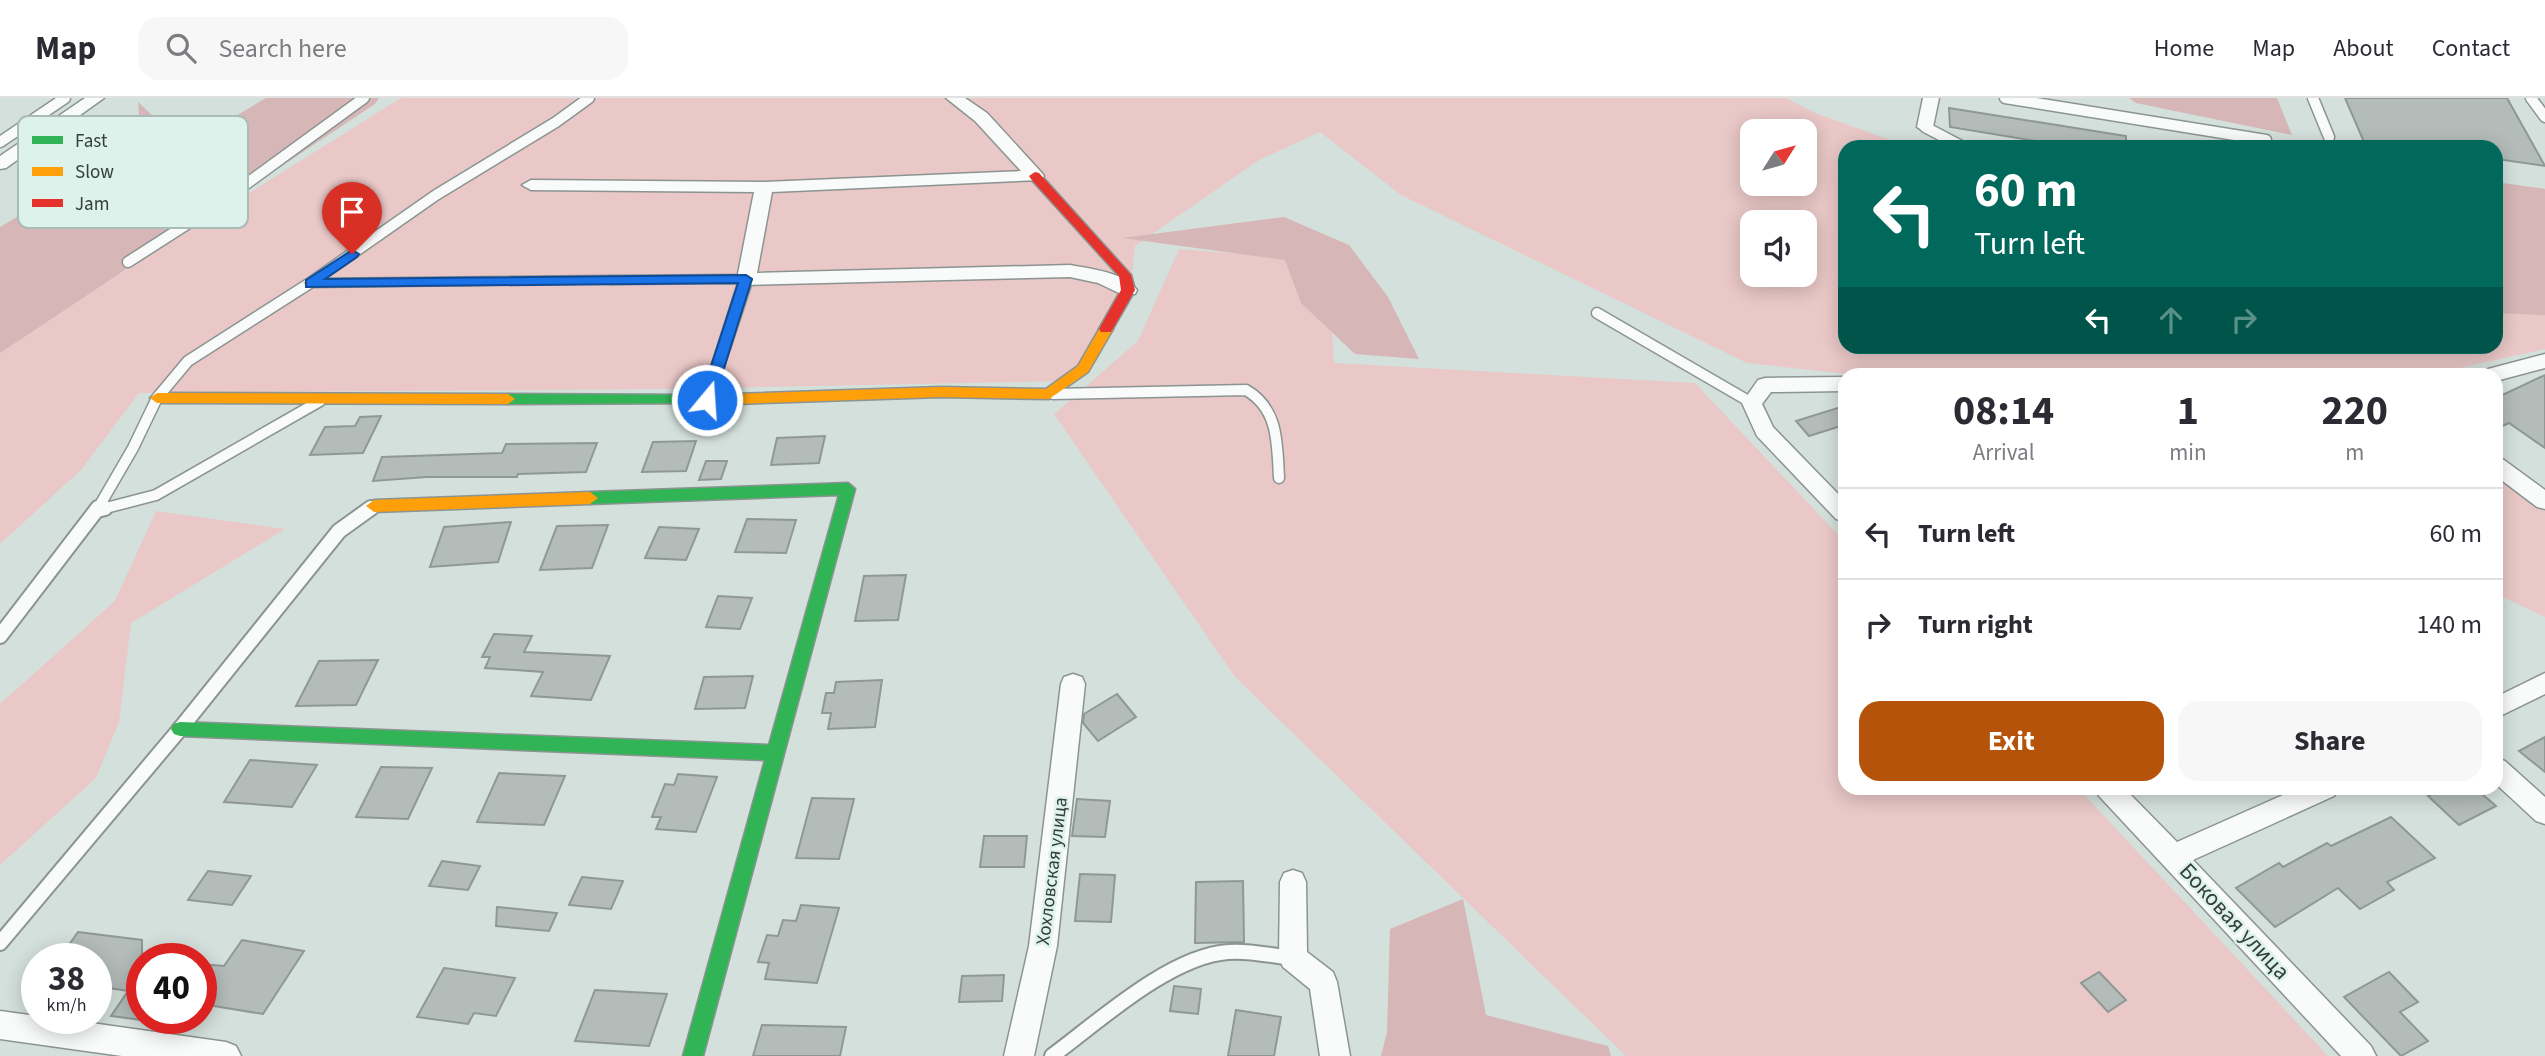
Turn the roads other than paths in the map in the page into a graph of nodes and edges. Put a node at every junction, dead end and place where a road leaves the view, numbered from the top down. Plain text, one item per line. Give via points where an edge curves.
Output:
1 (65, 98) edge
2 (96, 98) edge
3 (364, 98) edge
4 (589, 98) edge
5 (954, 98) edge
6 (1931, 98) edge
7 (2005, 98) edge
8 (2313, 98) edge
9 (2531, 98) edge
10 (38, 116) edge
11 (70, 116) edge
12 (2545, 117) edge
13 (1925, 127) joint
14 (18, 130) edge
15 (2329, 136) dead end
16 (1950, 140) edge
17 (2266, 140) dead end
18 (0, 142) edge
19 (18, 152) edge
20 (0, 164) edge
21 (1035, 176) junction
22 (248, 183) edge
23 (531, 185) dead end
24 (764, 187) junction
25 (181, 228) edge
26 (128, 262) dead end
27 (746, 279) junction
28 (310, 284) junction
29 (1128, 290) junction
30 (1597, 313) dead end
31 (2545, 361) edge
32 (2503, 372) edge
33 (1838, 384) edge
34 (1049, 394) junction
35 (157, 398) junction
36 (707, 400) junction
37 (320, 401) junction
38 (1752, 403) junction
39 (2503, 470) edge
40 (1279, 478) dead end
41 (2545, 501) edge
42 (373, 506) joint
43 (1838, 507) edge
44 (97, 510) junction
45 (0, 636) edge
46 (2545, 683) edge
47 (1073, 684) dead end
48 (2503, 704) edge
49 (180, 729) junction
50 (776, 753) junction
51 (2503, 775) edge
52 (2115, 795) edge
53 (2309, 795) edge
54 (2545, 813) edge
55 (2174, 856) junction
56 (1293, 882) dead end
57 (0, 943) edge
58 (1293, 958) junction
59 (0, 1025) edge
60 (226, 1056) edge
61 (693, 1056) edge
62 (1019, 1056) edge
63 (1052, 1056) edge
64 (1335, 1056) edge
65 (2361, 1056) edge

1 - 10 lane
2 - 11 street
3 - 22 lane
4 - 28 lane via 436,195
5 - 21 street via 981,117
6 - 13 street
7 - 17 lane
8 - 15 lane
9 - 12 lane
13 - 16 lane
14 - 18 lane
19 - 20 street
21 - 24 street
21 - 29 street via 1125,275
23 - 24 street
24 - 27 street
25 - 26 lane
27 - 28 street
27 - 29 street via 1070,271 1103,278
27 - 36 street
28 - 35 lane via 188,361
29 - 34 street via 1083,369
30 - 38 lane
31 - 32 street
33 - 38 street via 1765,385
34 - 36 street via 941,392
34 - 40 lane via 1246,390 1263,400 1273,415
35 - 37 street
35 - 44 lane
36 - 37 street
37 - 44 lane via 156,495
38 - 43 street via 1764,431
39 - 41 street
42 - 49 lane via 339,531
42 - 50 street via 848,488
44 - 45 lane
46 - 48 street
47 - 62 street, Хохловская улица via 1042,946
49 - 50 street
49 - 57 lane
50 - 61 street
51 - 54 street
52 - 55 street, Боковая улица
53 - 55 street
55 - 65 street, Боковая улица
56 - 58 street
58 - 63 lane via 1228,952 1187,962 1132,996
58 - 64 street via 1323,982
59 - 60 street

